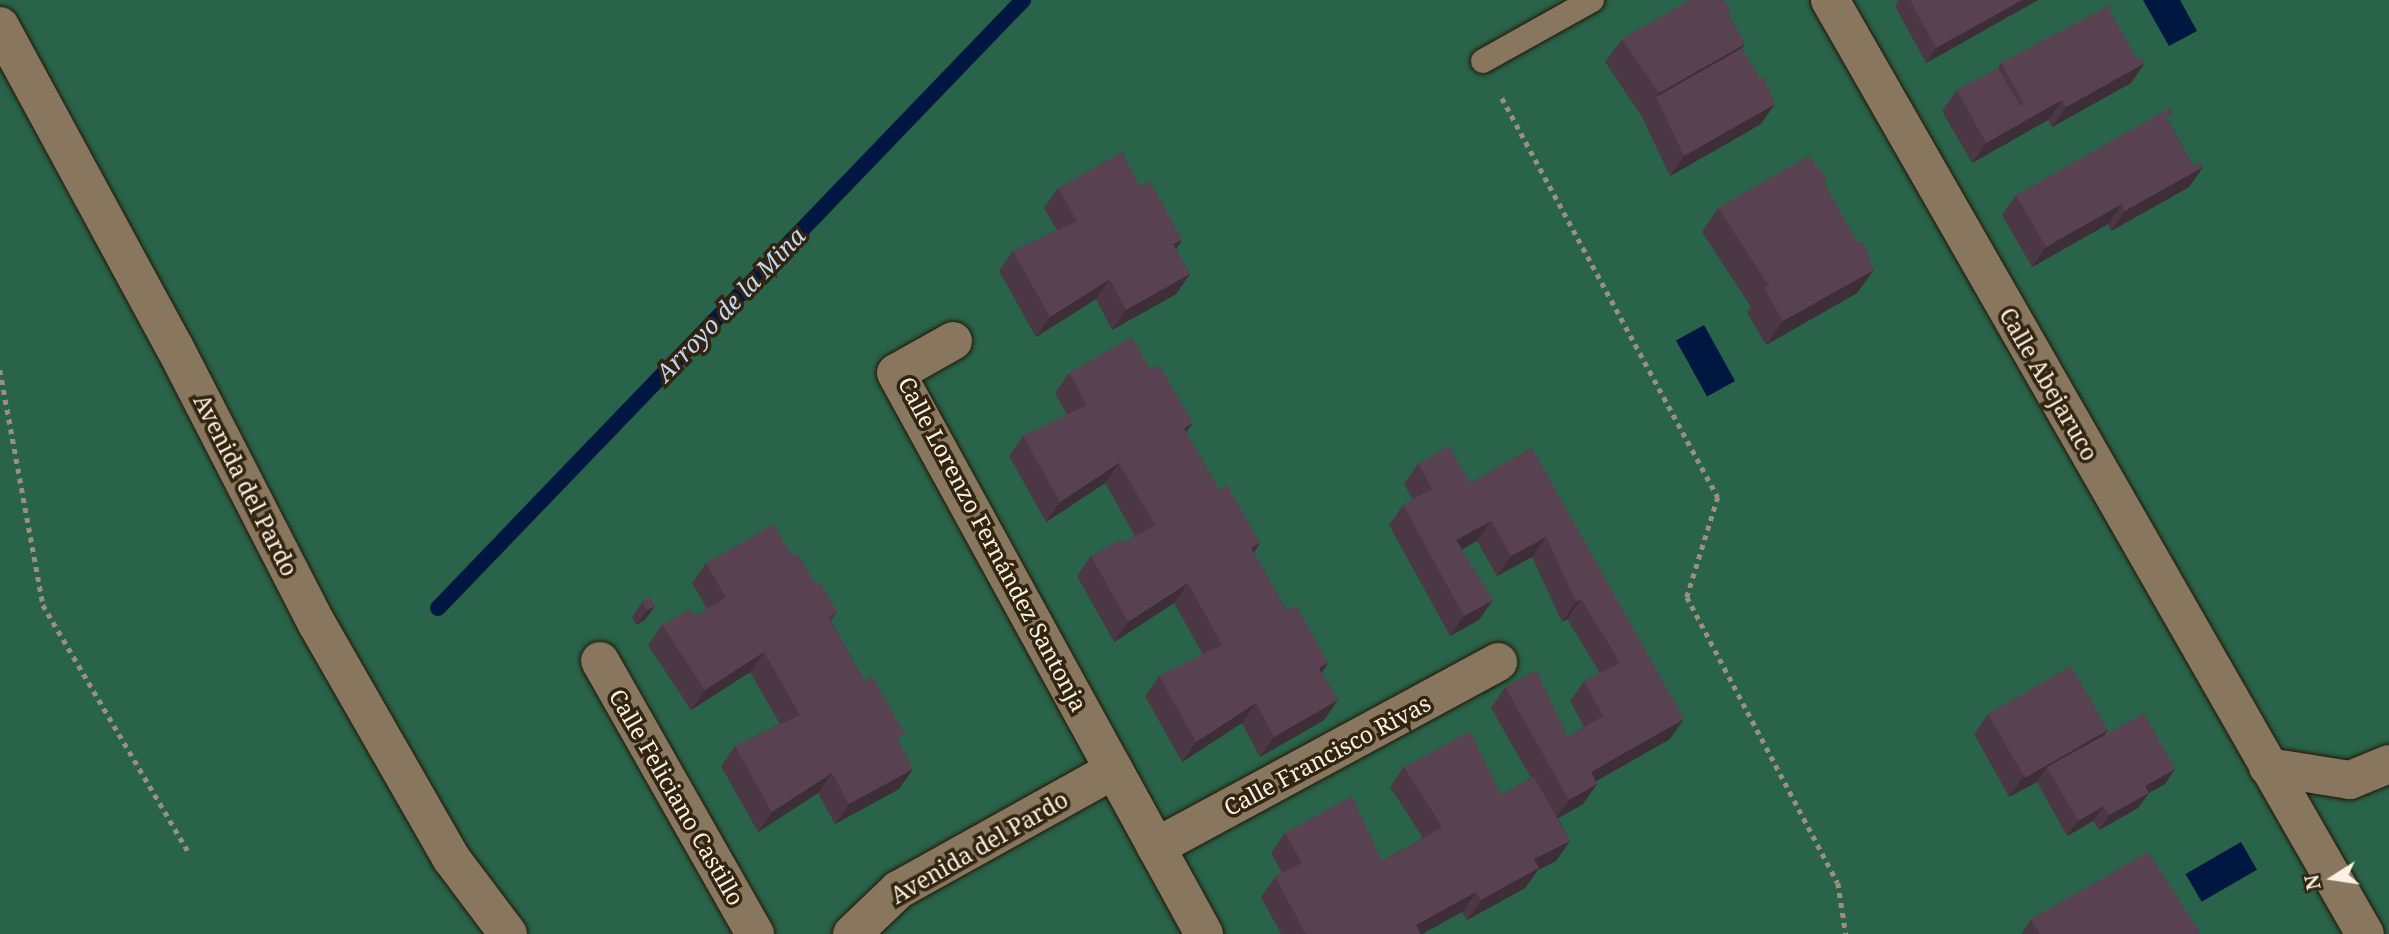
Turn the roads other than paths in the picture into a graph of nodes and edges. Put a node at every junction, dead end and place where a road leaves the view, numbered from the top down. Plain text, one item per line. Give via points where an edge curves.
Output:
1 (1592, 0) edge
2 (1830, 0) edge
3 (0, 26) edge
4 (1482, 61) road end
5 (953, 341) dead end
6 (600, 661) dead end
7 (1498, 662) dead end
8 (2389, 764) edge
9 (2268, 767) junction
10 (1114, 770) junction
11 (1156, 848) junction
12 (508, 934) edge
13 (755, 934) edge
14 (852, 934) edge
15 (1204, 934) edge
16 (2365, 934) edge

1 - 4 lane
2 - 9 street, Calle Abejaruco
3 - 12 street, Avenida del Pardo via 175,348 317,624 451,858
5 - 10 street, Calle Lorenzo Fernández Santonja via 896,373
6 - 13 street, Calle Feliciano Castillo
7 - 11 street, Calle Francisco Rivas
8 - 9 street via 2350,780
9 - 16 street, Calle Abejaruco
10 - 11 street
10 - 14 street, Avenida del Pardo via 898,890
11 - 15 street

